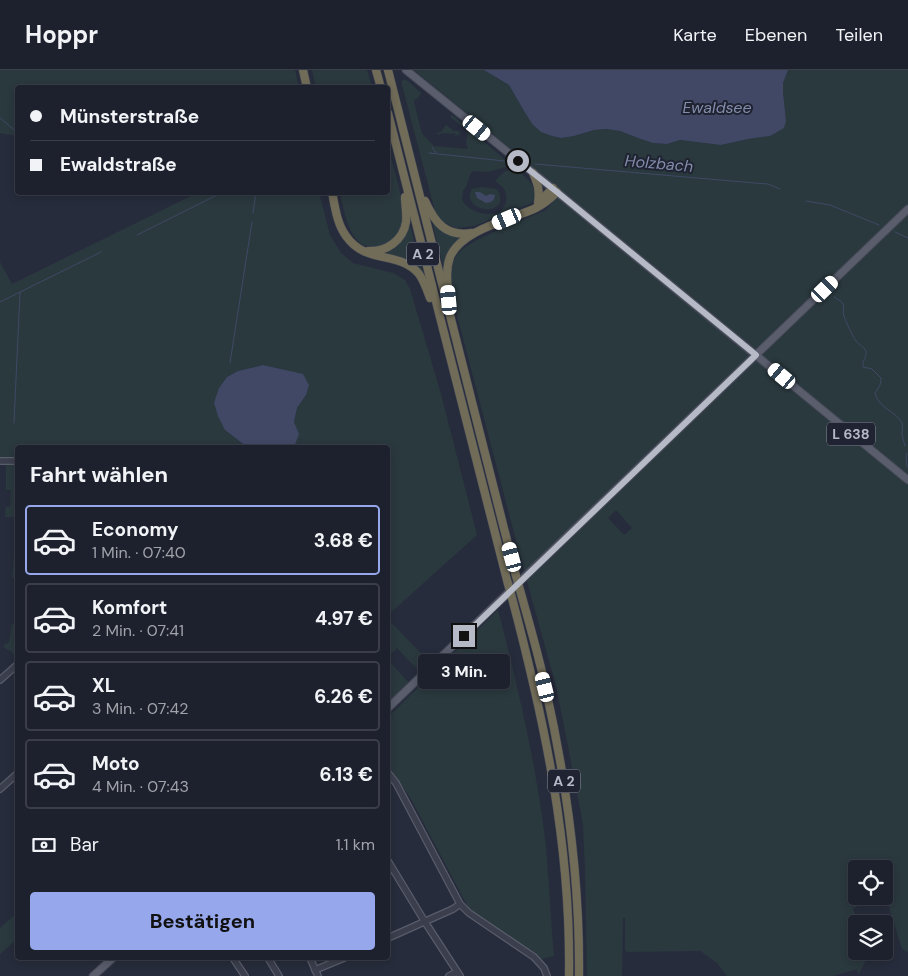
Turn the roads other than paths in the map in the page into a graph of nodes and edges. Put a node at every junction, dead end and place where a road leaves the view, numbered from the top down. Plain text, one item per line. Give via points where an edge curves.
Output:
1 (303, 70) edge
2 (376, 70) edge
3 (388, 70) edge
4 (406, 70) edge
5 (307, 85) edge
6 (380, 85) edge
7 (390, 121) edge
8 (533, 174) junction
9 (403, 175) junction
10 (417, 184) junction
11 (555, 190) junction
12 (333, 195) edge
13 (537, 204) junction
14 (908, 209) edge
15 (522, 213) junction
16 (477, 232) junction
17 (361, 250) junction
18 (450, 316) junction
19 (444, 332) junction
20 (756, 355) junction
21 (0, 461) edge
22 (15, 461) edge
23 (908, 480) edge
24 (15, 667) edge
25 (0, 680) edge
26 (390, 706) edge
27 (15, 776) edge
28 (390, 776) edge
29 (0, 789) edge
30 (390, 864) edge
31 (460, 904) junction
32 (425, 922) junction
33 (390, 937) edge
34 (111, 960) edge
35 (234, 960) edge
36 (269, 960) edge
37 (311, 960) edge
38 (340, 960) edge
39 (316, 973) edge
40 (459, 974) edge
41 (93, 976) edge
42 (245, 976) edge
43 (279, 976) edge
44 (449, 976) edge
45 (547, 976) edge
46 (569, 976) edge
47 (579, 976) edge

1 - 5 highway
2 - 6 highway
3 - 10 highway, A 2
4 - 8 main road, L 638
7 - 9 highway, A 2
8 - 11 main road, L 638
8 - 13 highway via 539,187
9 - 17 highway via 404,230 383,250
9 - 19 highway, A 2
10 - 16 highway via 430,212 443,228 456,234
10 - 18 highway, A 2
11 - 13 highway
11 - 15 highway via 549,200
11 - 20 main road, L 638
12 - 17 highway via 343,232
13 - 15 highway
14 - 20 main road
15 - 16 highway
16 - 18 highway via 459,244 448,263
17 - 19 highway via 399,261 415,270 423,281
18 - 47 highway, A 2, bridge via 557,740 575,877
19 - 46 highway, A 2, bridge via 535,690 555,788 565,870
20 - 23 main road, L 638
20 - 26 main road
21 - 22 street
24 - 25 street
27 - 29 street
28 - 31 street
30 - 32 street
31 - 32 street
31 - 45 street via 534,957
32 - 33 street
32 - 40 street
34 - 41 main road
35 - 42 street
36 - 43 street
37 - 39 street
38 - 39 street
40 - 44 street

